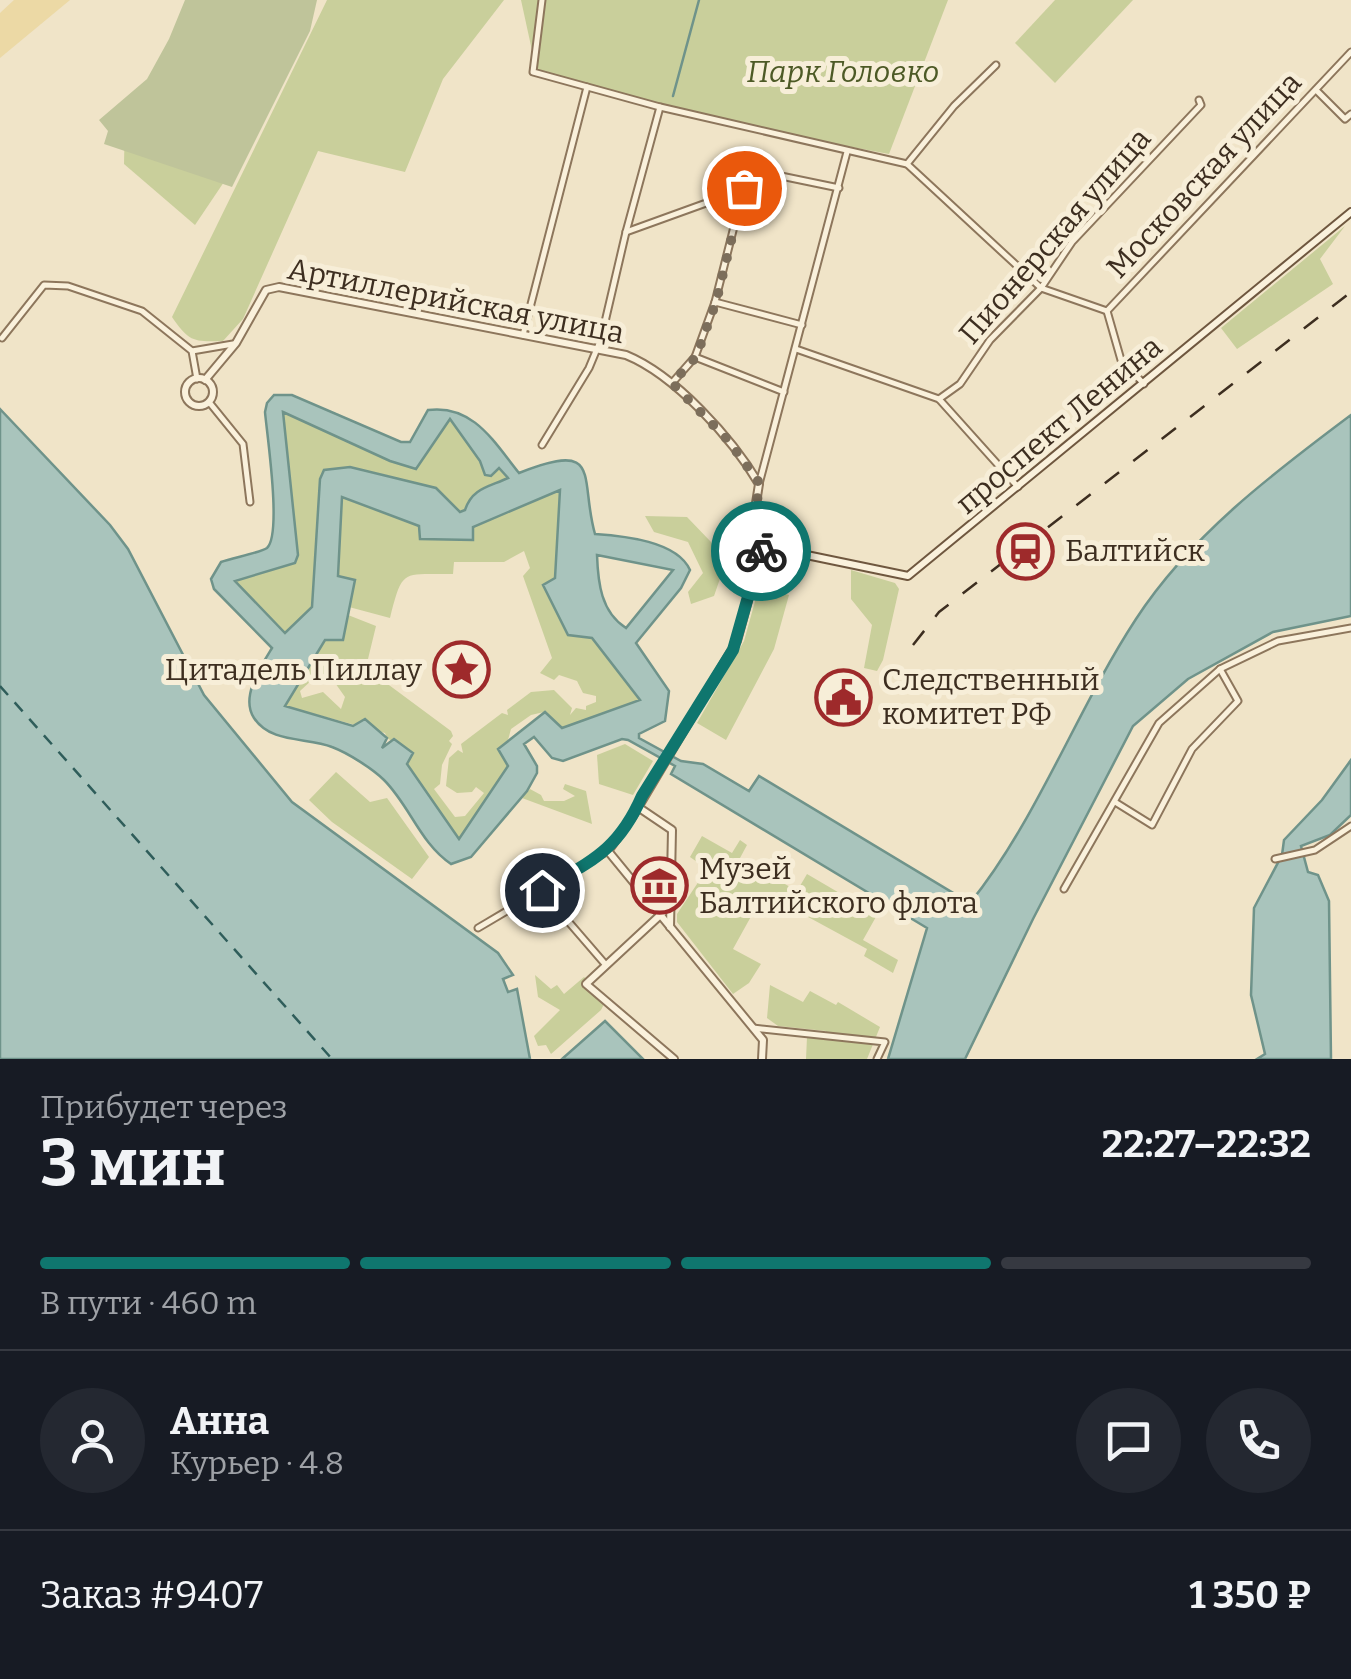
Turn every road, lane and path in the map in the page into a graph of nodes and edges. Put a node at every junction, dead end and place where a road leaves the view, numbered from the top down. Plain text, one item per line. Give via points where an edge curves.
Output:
1 (542, 0) edge
2 (1351, 52) edge
3 (996, 66) dead end
4 (587, 88) junction
5 (1316, 90) junction
6 (1199, 100) dead end
7 (660, 107) junction
8 (1351, 114) edge
9 (847, 152) junction
10 (907, 164) junction
11 (744, 188) junction
12 (839, 188) junction
13 (1351, 212) edge
14 (626, 232) junction
15 (1041, 288) junction
16 (716, 302) junction
17 (1107, 311) junction
18 (802, 325) junction
19 (523, 334) junction
20 (2, 338) edge
21 (236, 344) junction
22 (597, 349) junction
23 (796, 349) junction
24 (192, 351) junction
25 (696, 357) junction
26 (201, 379) junction
27 (672, 383) junction
28 (1144, 384) junction
29 (784, 392) junction
30 (940, 399) junction
31 (209, 402) junction
32 (542, 445) dead end
33 (760, 484) junction
34 (1018, 487) junction
35 (250, 502) dead end
36 (763, 546) junction
37 (1351, 628) edge
38 (1220, 669) junction
39 (1114, 802) junction
40 (638, 807) junction
41 (1351, 826) edge
42 (608, 851) junction
43 (1276, 859) dead end
44 (1064, 889) dead end
45 (542, 890) junction
46 (670, 906) junction
47 (660, 916) junction
48 (478, 928) dead end
49 (670, 928) junction
50 (605, 964) junction
51 (754, 1028) junction
52 (668, 1057) edge
53 (762, 1059) edge
54 (877, 1059) edge

1 - 4 street via 533,72
2 - 5 street, Московская улица
3 - 10 street
4 - 7 street
4 - 19 street
5 - 8 street via 1344,119
5 - 17 street, Московская улица
6 - 15 street, Пионерская улица via 1202,105 1072,242
7 - 9 street
7 - 14 street
9 - 10 street
9 - 12 street
10 - 15 street
11 - 12 street via 780,176
11 - 14 street
11 - 16 street
12 - 18 street
13 - 28 street, проспект Ленина
14 - 22 street
15 - 17 street
15 - 30 street, Пионерская улица
16 - 18 street
16 - 25 street
17 - 28 street, Московская улица via 1121,360
18 - 23 street
19 - 21 street, Артиллерийская улица via 273,287
19 - 22 street, Артиллерийская улица
20 - 24 street via 44,286 68,286 142,311
21 - 24 street
21 - 26 street
22 - 27 street, Артиллерийская улица via 640,360
22 - 32 street
23 - 29 street
23 - 30 street
24 - 26 street
25 - 27 street
25 - 29 street
26 - 31 street via 212,388
26 - 31 street via 188,384 187,398 199,406
27 - 33 street, Артиллерийская улица
28 - 34 street, проспект Ленина
29 - 33 street
30 - 34 street
31 - 35 street via 244,444
33 - 36 street via 753,522
34 - 36 street, проспект Ленина via 908,576
36 - 40 street via 733,650
37 - 38 street via 1278,642
38 - 39 street via 1159,722
38 - 39 street via 1238,701 1192,749 1152,825
39 - 44 street
40 - 42 street
40 - 46 street via 672,830
41 - 43 street via 1315,850
42 - 45 street
42 - 47 street
45 - 48 street
45 - 50 street
46 - 47 street
46 - 49 street
47 - 49 street
47 - 50 street
49 - 51 street
50 - 52 street via 586,984
51 - 53 street via 763,1040
51 - 54 street via 885,1042

